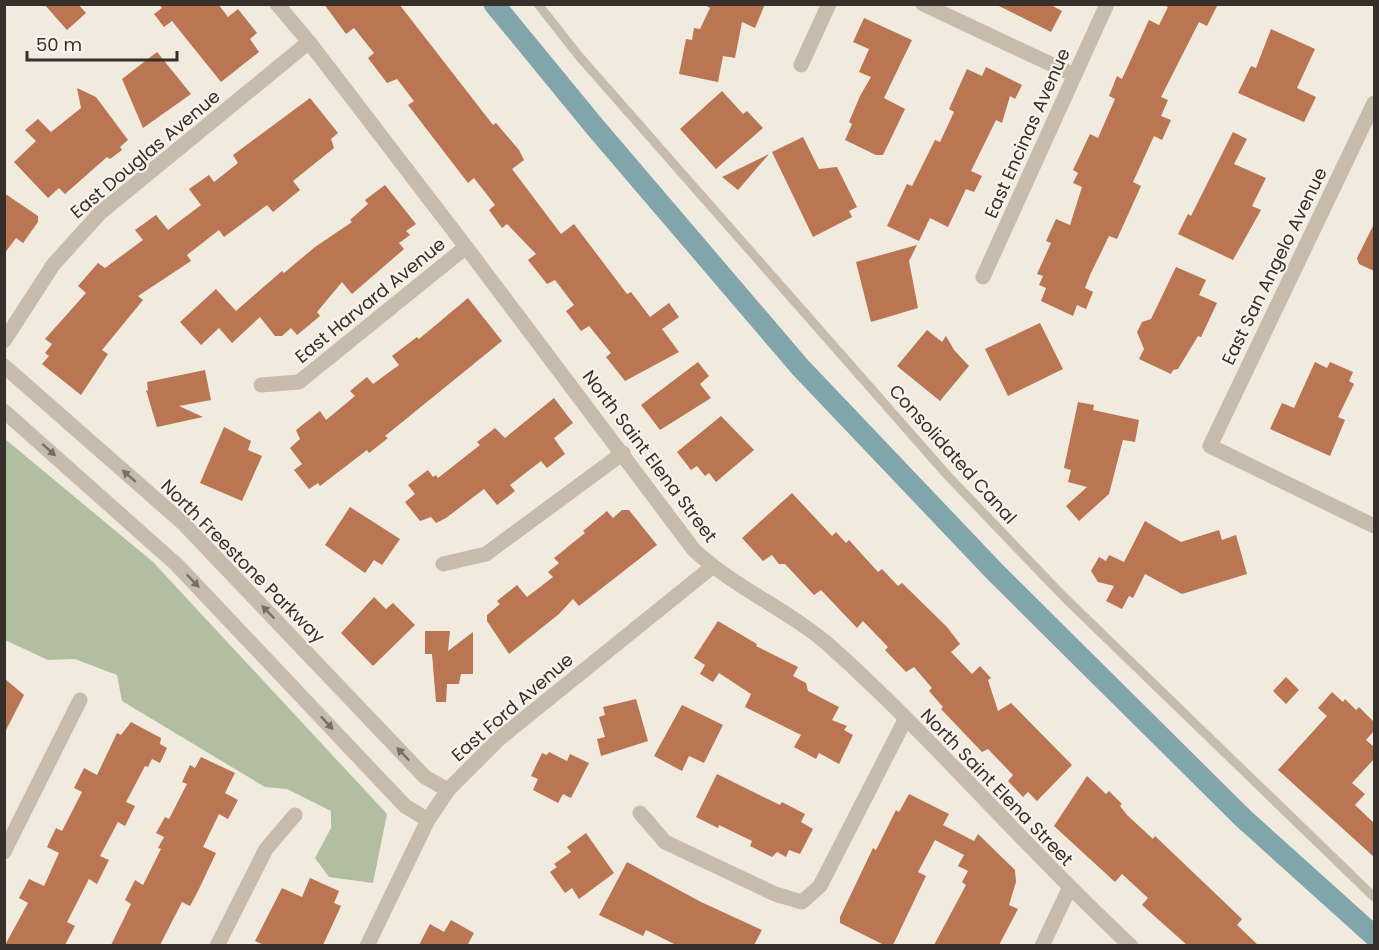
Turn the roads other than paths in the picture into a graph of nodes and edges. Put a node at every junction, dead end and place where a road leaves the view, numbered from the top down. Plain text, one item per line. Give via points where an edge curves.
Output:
1 (277, 4) edge
2 (538, 4) edge
3 (829, 4) edge
4 (923, 4) edge
5 (1107, 4) edge
6 (309, 42) junction
7 (801, 65) dead end
8 (1074, 75) junction
9 (1374, 103) edge
10 (466, 247) junction
11 (983, 277) dead end
12 (4, 341) edge
13 (4, 366) edge
14 (261, 385) dead end
15 (4, 411) edge
16 (623, 453) junction
17 (1374, 526) edge
18 (443, 564) dead end
19 (712, 567) junction
20 (80, 700) dead end
21 (905, 720) junction
22 (448, 790) junction
23 (639, 813) dead end
24 (294, 815) dead end
25 (428, 820) junction
26 (4, 852) edge
27 (1069, 889) junction
28 (1374, 897) edge
29 (217, 945) edge
30 (367, 945) edge
31 (1042, 945) edge
32 (1131, 945) edge

1 - 6 street, North Saint Elena Street
2 - 28 lane, Consolidated Canal via 578,55 948,476 1065,598
3 - 7 street
4 - 8 street
5 - 8 street, East Encinas Avenue
6 - 10 street, North Saint Elena Street
6 - 12 street, East Douglas Avenue via 100,213 53,264
8 - 11 street, East Encinas Avenue
9 - 17 street, East San Angelo Avenue via 1210,446
10 - 14 street, East Harvard Avenue via 299,382
10 - 16 street, North Saint Elena Street
22 -> 13 street, North Freestone Parkway via 425,777 183,523
15 -> 25 street via 177,565 405,806
16 - 18 street via 486,554
16 - 19 street, North Saint Elena Street via 694,550
19 - 21 street, North Saint Elena Street via 774,604 830,646
19 - 22 street, East Ford Avenue via 499,739
20 - 26 street
21 - 23 street via 820,886 801,902 775,894 665,842
21 - 27 street, North Saint Elena Street
22 - 25 street, East Ford Avenue
24 - 29 street via 266,849
25 - 30 street, East Ford Avenue
27 - 31 street
27 - 32 street, North Saint Elena Street

